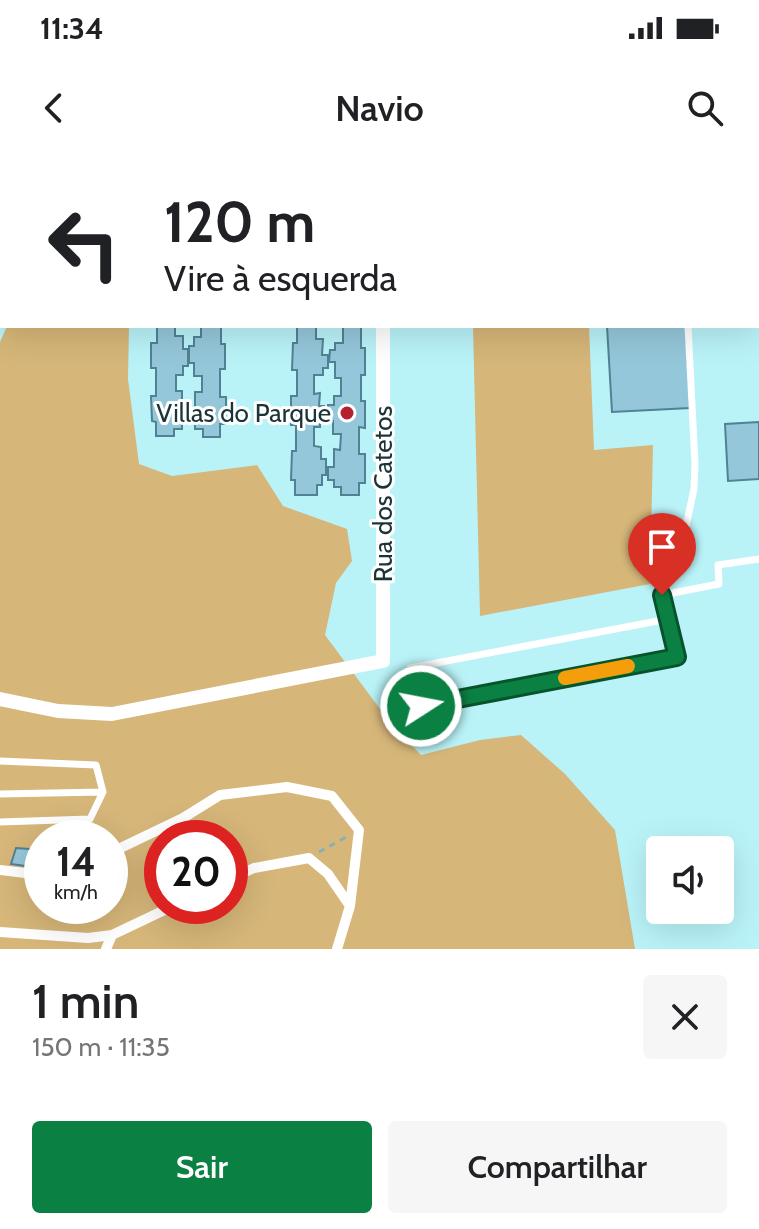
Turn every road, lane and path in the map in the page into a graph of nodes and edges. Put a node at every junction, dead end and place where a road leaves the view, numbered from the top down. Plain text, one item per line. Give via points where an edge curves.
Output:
1 (383, 328) edge
2 (688, 328) edge
3 (759, 559) edge
4 (687, 563) dead end
5 (668, 619) junction
6 (0, 699) edge
7 (0, 761) edge
8 (103, 792) junction
9 (0, 794) edge
10 (0, 822) edge
11 (359, 830) junction
12 (128, 844) edge
13 (309, 858) junction
14 (0, 870) edge
15 (248, 871) edge
16 (24, 873) edge
17 (350, 906) junction
18 (144, 920) edge
19 (0, 932) edge
20 (112, 935) junction
21 (106, 949) edge
22 (337, 949) edge

1 - 6 street, Rua dos Catetos via 383,661 112,714 58,711
2 - 4 lane via 695,464
3 - 5 lane via 718,565 719,584 662,595
5 - 5 lane via 622,627 410,668 421,706 677,657
7 - 8 lane via 96,765
8 - 9 lane
8 - 10 lane via 90,819
11 - 12 street via 332,796 287,787 220,795
11 - 13 path
11 - 17 street
13 - 15 street
13 - 17 street via 328,874
14 - 16 street
17 - 22 street
18 - 20 street
19 - 20 street
20 - 21 street

